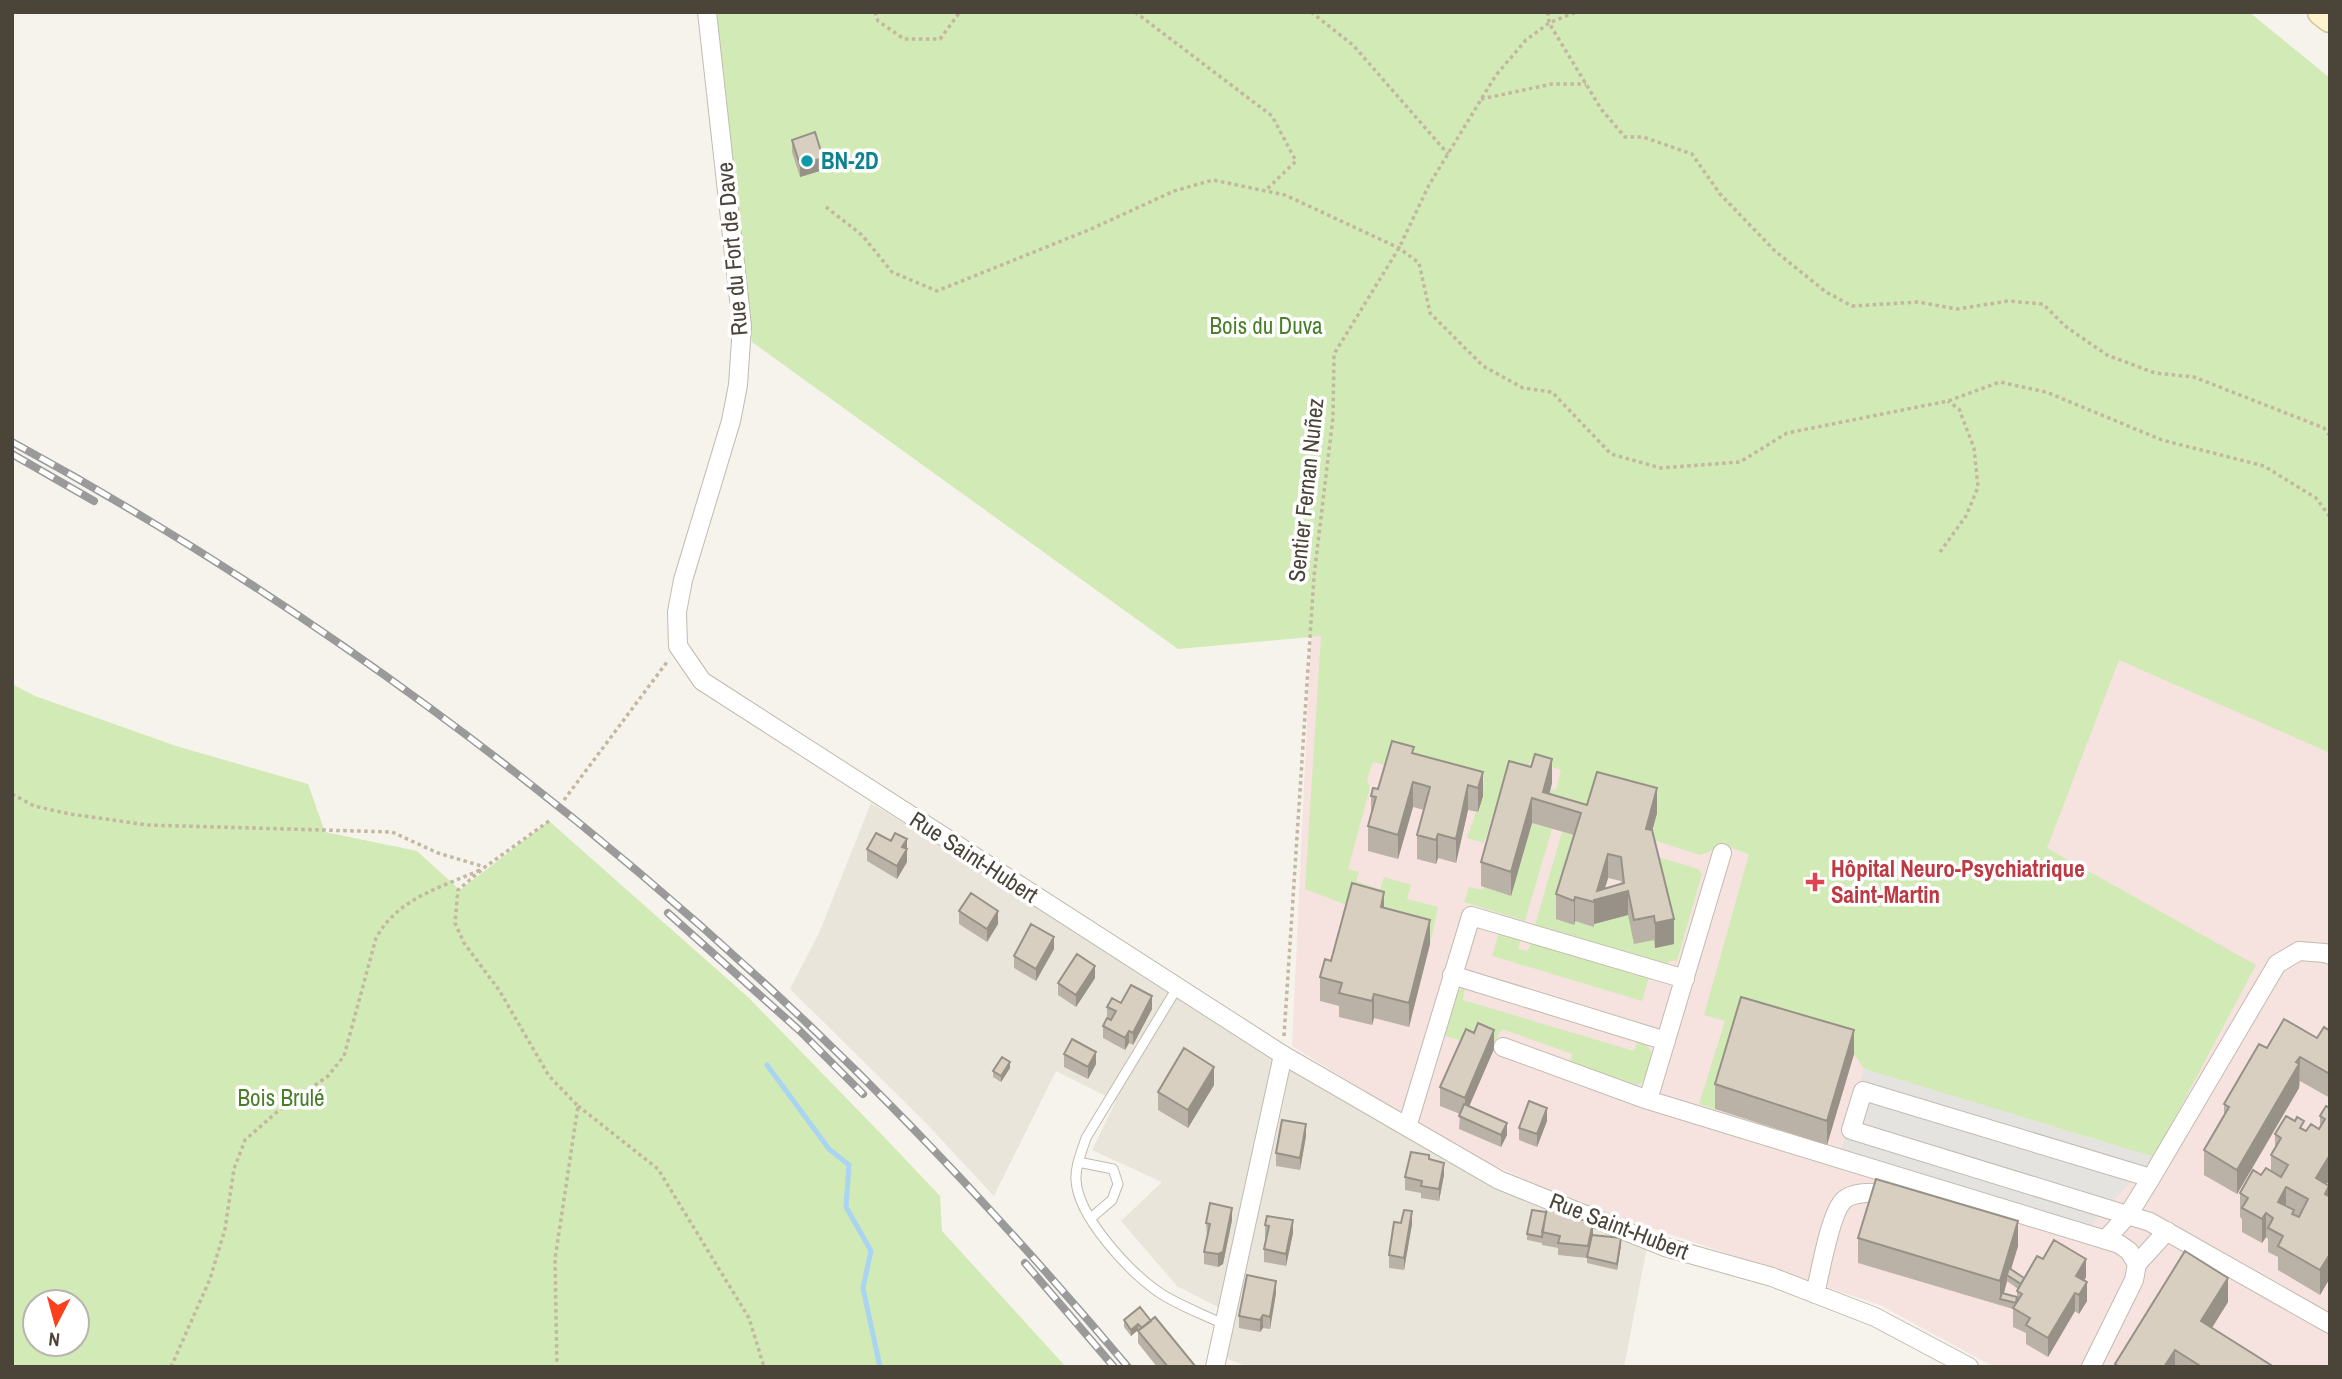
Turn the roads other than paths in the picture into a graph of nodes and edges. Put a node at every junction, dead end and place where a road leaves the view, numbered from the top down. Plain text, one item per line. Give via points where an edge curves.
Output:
1 (707, 12) edge
2 (2321, 12) edge
3 (2330, 19) edge
4 (678, 646) joint
5 (1722, 853) dead end
6 (2330, 955) edge
7 (1452, 975) junction
8 (1685, 979) junction
9 (1177, 988) junction
10 (1666, 1041) junction
11 (1503, 1047) dead end
12 (1283, 1055) junction
13 (1648, 1100) junction
14 (1406, 1126) junction
15 (1078, 1162) junction
16 (1898, 1177) junction
17 (2151, 1178) junction
18 (2128, 1215) junction
19 (1091, 1218) junction
20 (2167, 1231) junction
21 (2105, 1240) junction
22 (2137, 1264) junction
23 (1815, 1294) junction
24 (2330, 1324) edge
25 (1225, 1325) junction
26 (1215, 1367) edge
27 (1969, 1367) edge
28 (2091, 1367) edge

1 - 4 street, Rue du Fort de Dave via 742,326 731,421 683,580 677,612
2 - 3 main road
4 - 9 street, Rue Saint-Hubert via 702,681
5 - 8 street
6 - 17 street via 2299,951 2277,964
7 - 8 street via 1471,916
7 - 10 street
7 - 14 street
8 - 10 street
9 - 12 street, Rue Saint-Hubert
9 - 15 lane via 1086,1138
10 - 13 street
11 - 13 street
12 - 14 street, Rue Saint-Hubert
12 - 25 street
13 - 16 street
14 - 23 street, Rue Saint-Hubert via 1499,1180 1665,1247
15 - 19 lane via 1076,1181
15 - 19 lane via 1113,1169 1118,1184 1112,1200
16 - 21 street
16 - 23 street via 1886,1193 1861,1193 1844,1199 1834,1215
17 - 18 street
17 - 18 street via 1863,1091 1851,1130
18 - 20 street
18 - 21 street
19 - 25 lane via 1128,1267 1159,1292
20 - 22 street
20 - 24 street
21 - 22 street via 2129,1251
22 - 28 street via 2134,1280
23 - 27 street, Rue Saint-Hubert via 1875,1317
25 - 26 street

